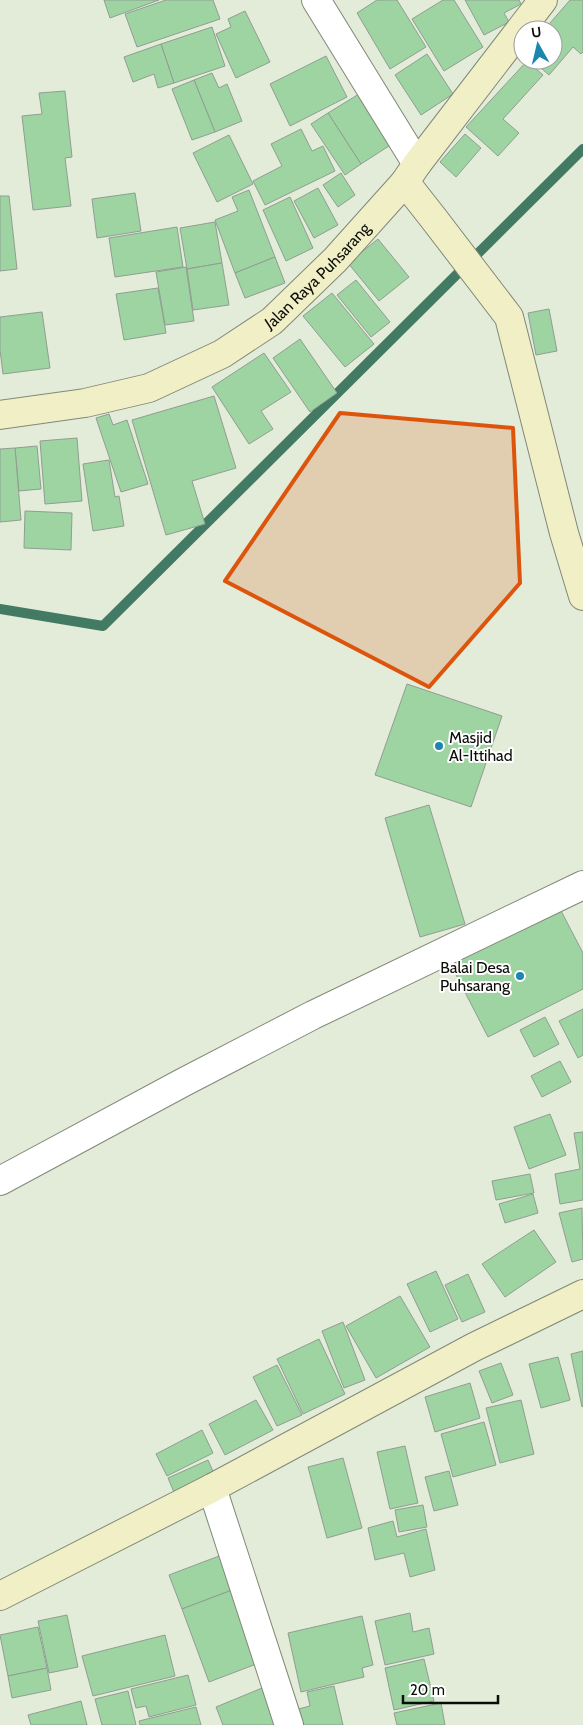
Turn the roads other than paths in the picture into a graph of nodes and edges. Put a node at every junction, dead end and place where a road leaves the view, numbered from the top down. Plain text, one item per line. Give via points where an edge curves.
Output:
1 (316, 0) edge
2 (543, 0) edge
3 (411, 173) junction
4 (0, 415) edge
5 (583, 596) edge
6 (583, 884) edge
7 (0, 1181) edge
8 (583, 1294) edge
9 (212, 1488) junction
10 (0, 1596) edge
11 (289, 1725) edge

1 - 3 street
2 - 3 street, Jalan Raya Puhsarang
3 - 4 street, Jalan Raya Puhsarang via 335,260 272,321 222,354 150,388 85,403
3 - 5 street via 434,218 509,318
6 - 7 street via 313,1015
8 - 9 street via 474,1347
9 - 10 street
9 - 11 street

